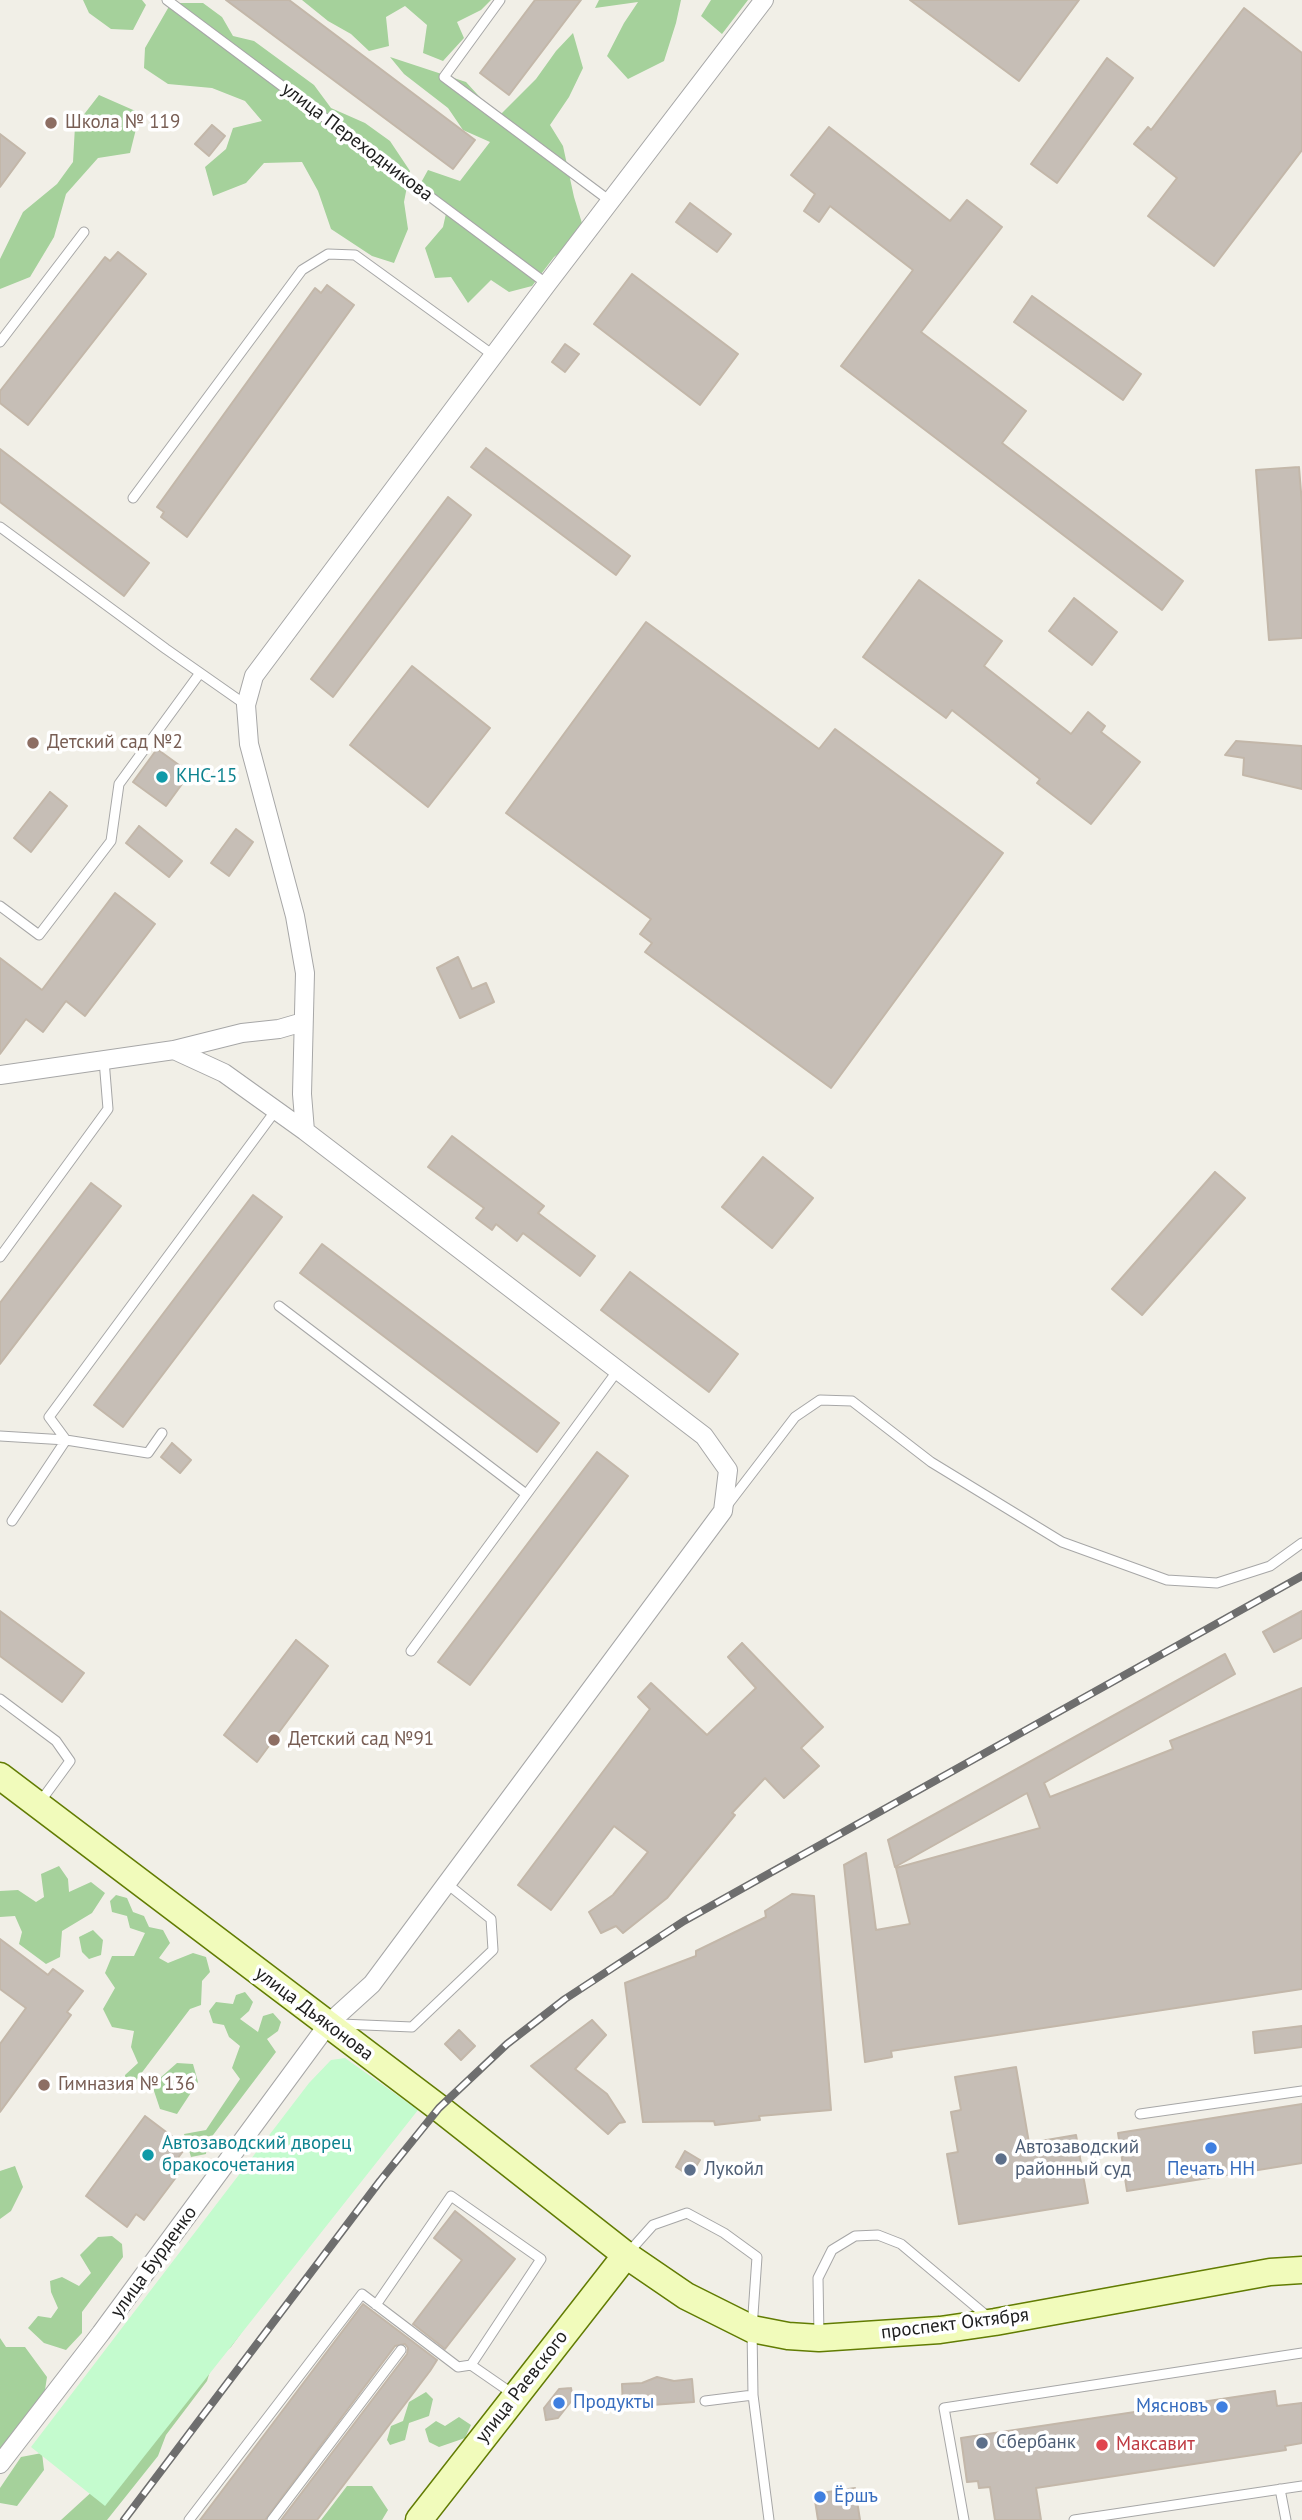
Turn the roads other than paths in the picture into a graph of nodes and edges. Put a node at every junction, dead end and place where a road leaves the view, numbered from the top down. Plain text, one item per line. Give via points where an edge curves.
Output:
1 (167, 0) edge
2 (500, 0) edge
3 (764, 0) edge
4 (610, 201) junction
5 (84, 232) dead end
6 (547, 284) junction
7 (0, 342) edge
8 (494, 355) junction
9 (133, 498) dead end
10 (0, 527) edge
11 (200, 673) junction
12 (246, 705) junction
13 (0, 906) edge
14 (303, 1022) junction
15 (275, 1030) junction
16 (237, 1034) junction
17 (304, 1048) junction
18 (174, 1050) junction
19 (104, 1060) junction
20 (303, 1074) junction
21 (0, 1075) edge
22 (235, 1081) junction
23 (269, 1105) junction
24 (305, 1131) junction
25 (0, 1257) edge
26 (279, 1306) dead end
27 (618, 1370) junction
28 (162, 1433) dead end
29 (0, 1436) edge
30 (66, 1440) junction
31 (526, 1494) junction
32 (723, 1511) junction
33 (12, 1521) dead end
34 (1302, 1543) edge
35 (411, 1651) dead end
36 (0, 1699) edge
37 (0, 1776) edge
38 (38, 1805) junction
39 (446, 1883) junction
40 (328, 2023) junction
41 (1302, 2091) edge
42 (1140, 2114) dead end
43 (626, 2255) junction
44 (1302, 2270) edge
45 (376, 2305) junction
46 (995, 2322) junction
47 (752, 2329) junction
48 (819, 2338) junction
49 (401, 2350) dead end
50 (1302, 2353) edge
51 (471, 2365) junction
52 (514, 2395) junction
53 (753, 2395) junction
54 (705, 2402) dead end
55 (0, 2464) edge
56 (1302, 2486) edge
57 (1280, 2489) junction
58 (189, 2520) edge
59 (272, 2520) edge
60 (419, 2520) edge
61 (769, 2520) edge
62 (964, 2520) edge
63 (1074, 2520) edge
64 (1286, 2520) edge

1 - 6 lane, улица Переходникова
2 - 4 lane via 444,76
3 - 4 street
4 - 6 street
5 - 7 lane
6 - 8 street
8 - 9 lane via 355,255 328,254 302,270
8 - 12 street via 254,676
10 - 11 lane
11 - 12 lane
11 - 13 lane via 119,784 111,841 39,935
12 - 14 street via 249,744 299,939 305,973
14 - 15 street
14 - 17 street
15 - 16 street
15 - 17 street via 295,1033
16 - 18 street
16 - 22 street via 229,1045 228,1063
17 - 20 street
18 - 19 street
18 - 22 street
19 - 21 street
19 - 25 lane via 108,1110
20 - 23 street via 294,1089
20 - 24 street
22 - 23 street
23 - 24 street
23 - 30 lane via 49,1418
24 - 27 street
26 - 31 lane
27 - 31 lane
27 - 32 street via 704,1436 729,1470
28 - 30 lane via 148,1453
29 - 30 lane
30 - 33 lane
31 - 35 lane
32 - 34 lane via 795,1417 820,1400 852,1401 931,1462 1062,1542 1167,1580 1217,1583 1270,1566
32 - 39 street, улица Бурденко
36 - 38 lane via 56,1741 70,1761
37 - 38 main road, улица Дьяконова
38 - 40 main road, улица Дьяконова
39 - 40 street, улица Бурденко via 372,1984
39 - 40 lane via 491,1919 493,1950 412,2027
40 - 43 main road, улица Дьяконова
40 - 55 street, улица Бурденко
41 - 42 lane
43 - 47 main road, проспект Октября via 686,2296
43 - 47 lane via 653,2225 687,2213 724,2233 757,2257
43 - 52 main road, улица Раевского
44 - 46 main road, проспект Октября
45 - 51 lane via 458,2367
45 - 51 lane via 451,2196 541,2259
45 - 58 lane via 362,2294
46 - 48 main road, проспект Октября
46 - 48 lane via 901,2244 878,2235 855,2236 832,2250 818,2278
47 - 48 main road, проспект Октября
47 - 53 lane
49 - 59 lane
50 - 62 lane via 944,2408
51 - 52 lane
52 - 60 main road, улица Раевского
53 - 54 lane
53 - 61 lane
56 - 57 lane
57 - 63 lane
57 - 64 lane

